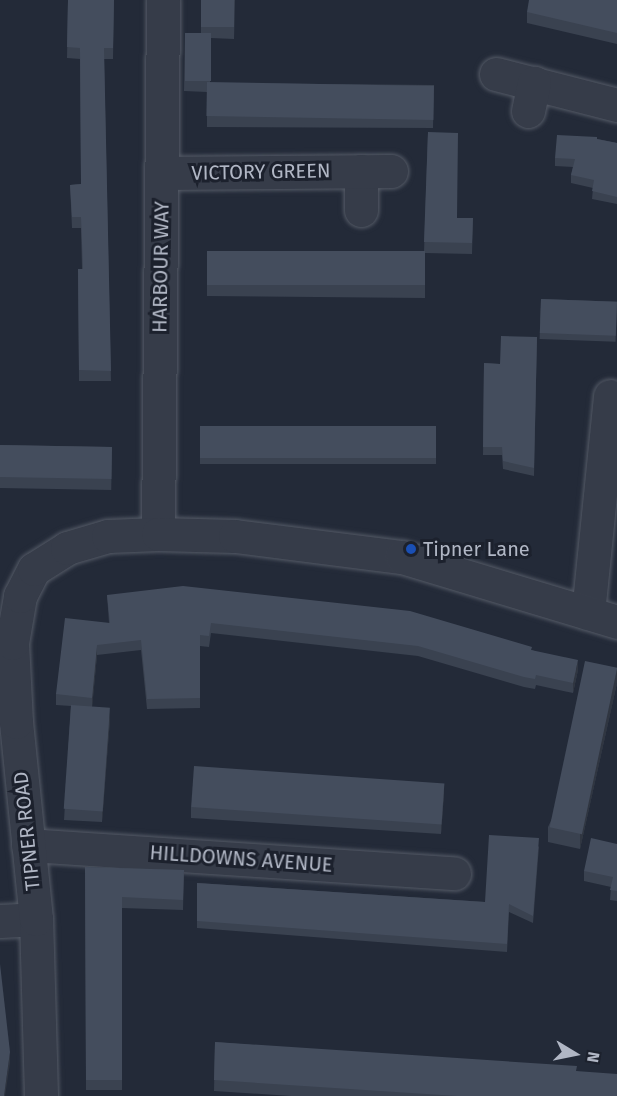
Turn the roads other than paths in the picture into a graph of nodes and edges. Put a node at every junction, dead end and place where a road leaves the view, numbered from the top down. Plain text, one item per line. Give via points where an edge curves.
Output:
1 (163, 0) edge
2 (496, 74) dead end
3 (617, 105) edge
4 (162, 173) junction
5 (361, 210) dead end
6 (610, 396) dead end
7 (158, 534) junction
8 (603, 618) edge
9 (28, 845) junction
10 (454, 873) dead end
11 (36, 919) junction
12 (0, 921) edge
13 (41, 1096) edge

1 - 4 street, HARBOUR WAY
2 - 3 street via 531,97
4 - 5 street, VICTORY GREEN via 376,171
4 - 7 street, HARBOUR WAY
6 - 8 street
7 - 8 street via 235,536 402,557
7 - 9 street, TIPNER ROAD via 108,536 67,548 34,570 20,596 12,643
9 - 10 street, HILLDOWNS AVENUE
9 - 11 street, TIPNER ROAD
11 - 12 street
11 - 13 street, TIPNER ROAD

